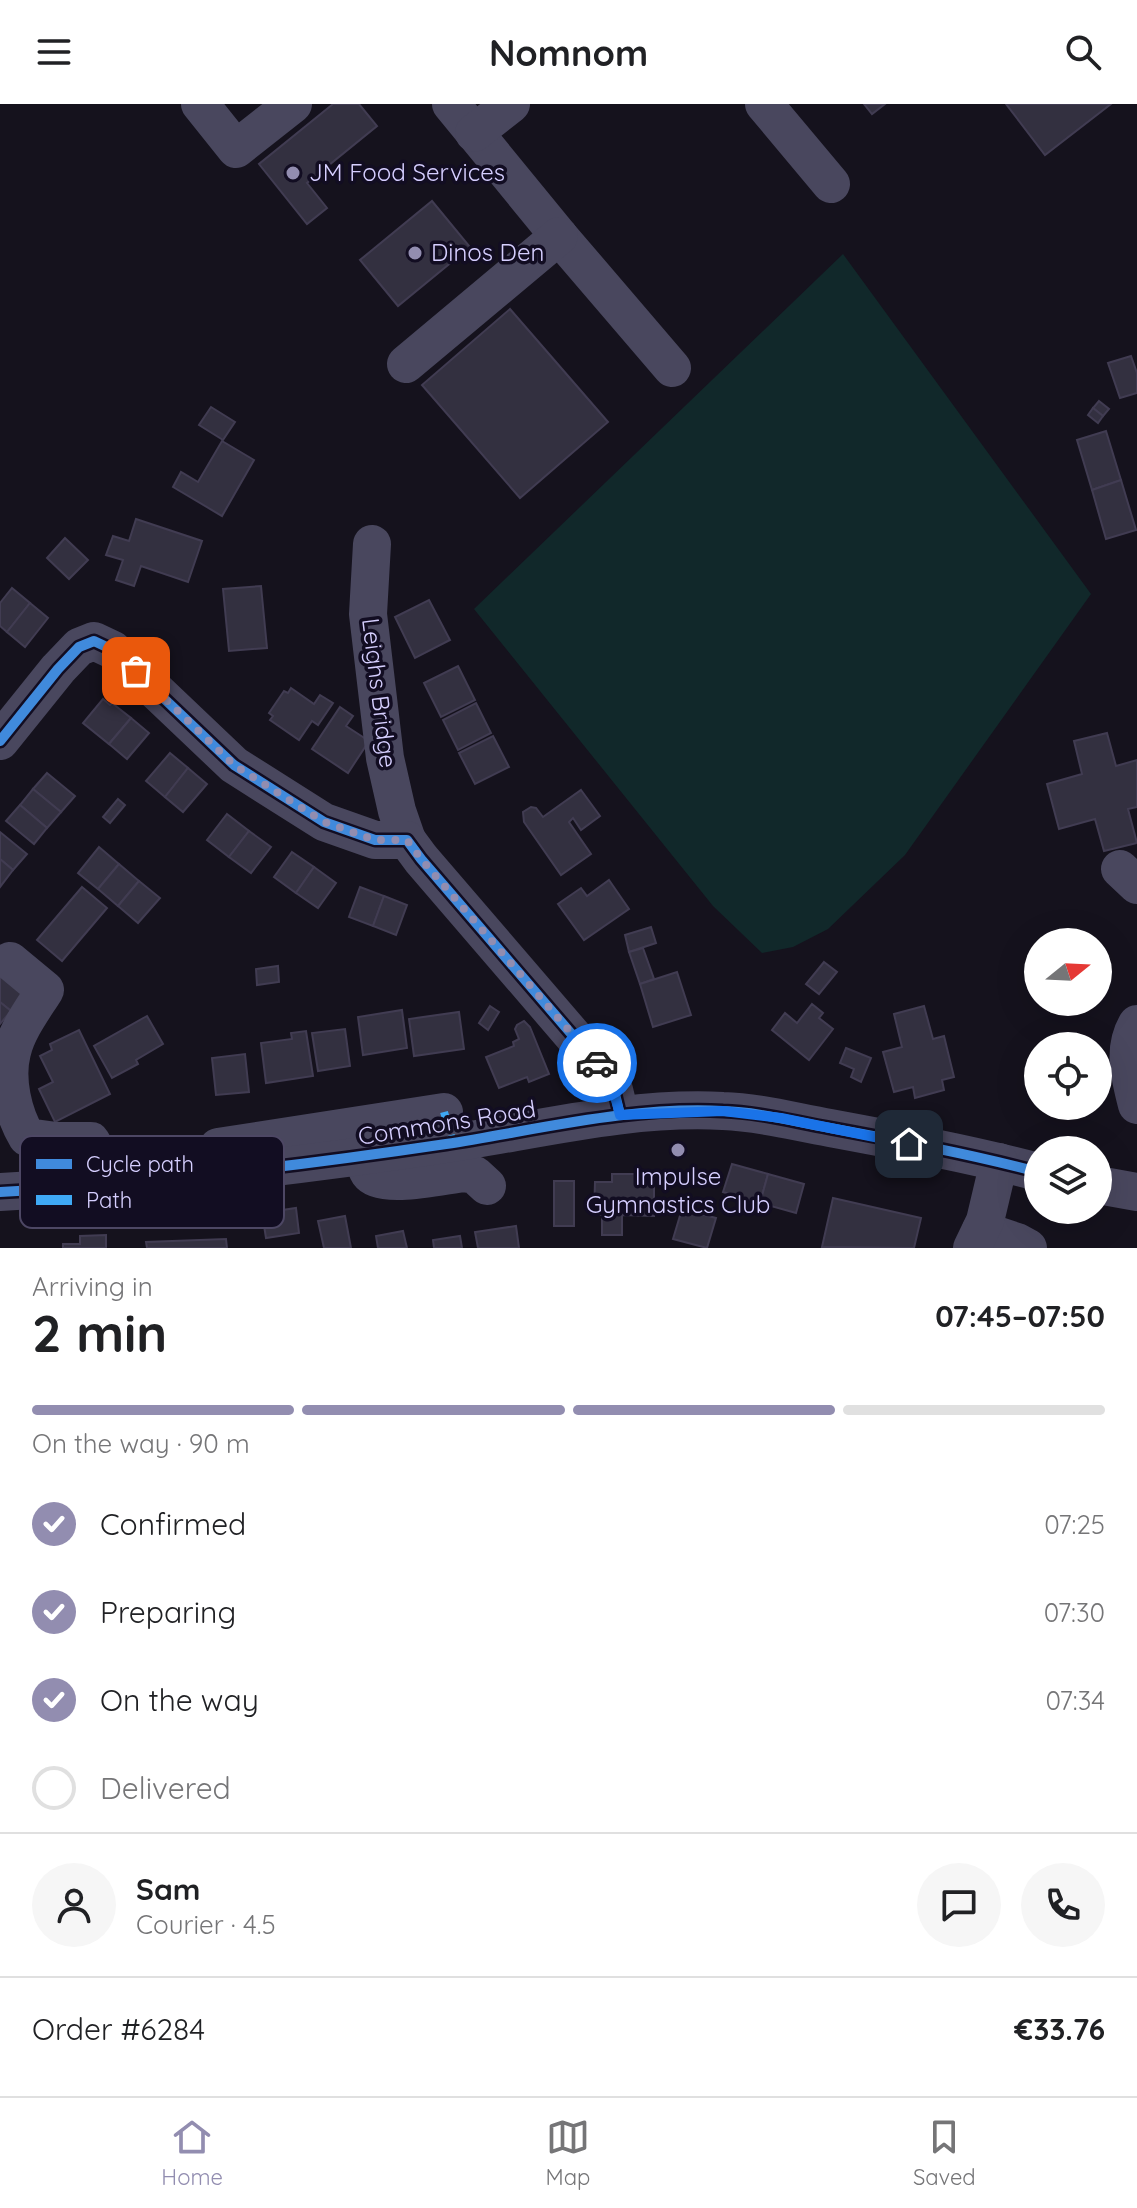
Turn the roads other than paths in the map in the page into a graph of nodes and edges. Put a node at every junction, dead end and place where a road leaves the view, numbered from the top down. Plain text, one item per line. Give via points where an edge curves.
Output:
1 (200, 104) edge
2 (293, 104) edge
3 (511, 104) edge
4 (764, 104) edge
5 (462, 118) edge
6 (831, 184) dead end
7 (559, 236) junction
8 (406, 364) dead end
9 (672, 368) dead end
10 (372, 544) dead end
11 (4, 726) edge
12 (407, 840) junction
13 (10, 961) dead end
14 (1137, 1024) edge
15 (1137, 1105) edge
16 (444, 1112) dead end
17 (620, 1115) junction
18 (26, 1136) edge
19 (361, 1140) junction
20 (284, 1144) edge
21 (999, 1162) junction
22 (284, 1167) edge
23 (1024, 1168) edge
24 (487, 1186) dead end
25 (1112, 1188) edge
26 (20, 1191) edge
27 (0, 1192) edge
28 (1137, 1192) edge
29 (977, 1239) edge
30 (1028, 1248) edge

1 - 2 street via 236,149
3 - 5 street
4 - 6 street
5 - 7 street
7 - 8 street
7 - 9 street
10 - 12 street, Leighs Bridge via 368,614 381,732
11 - 12 street via 79,647 94,641 113,650 234,765 324,822 375,840
12 - 17 street, Leighs Bridge via 605,1073
13 - 18 street via 45,990 11,1052 10,1087
14 - 15 street via 1127,1053
16 - 19 street
17 - 19 street, Commons Road
17 - 21 street, Commons Road via 723,1111 781,1118
19 - 20 street
19 - 22 street, Commons Road
19 - 24 street via 370,1173 379,1180 464,1173
21 - 23 street, Commons Road
21 - 29 street
25 - 28 street
26 - 27 street, Commons Road
29 - 30 street

